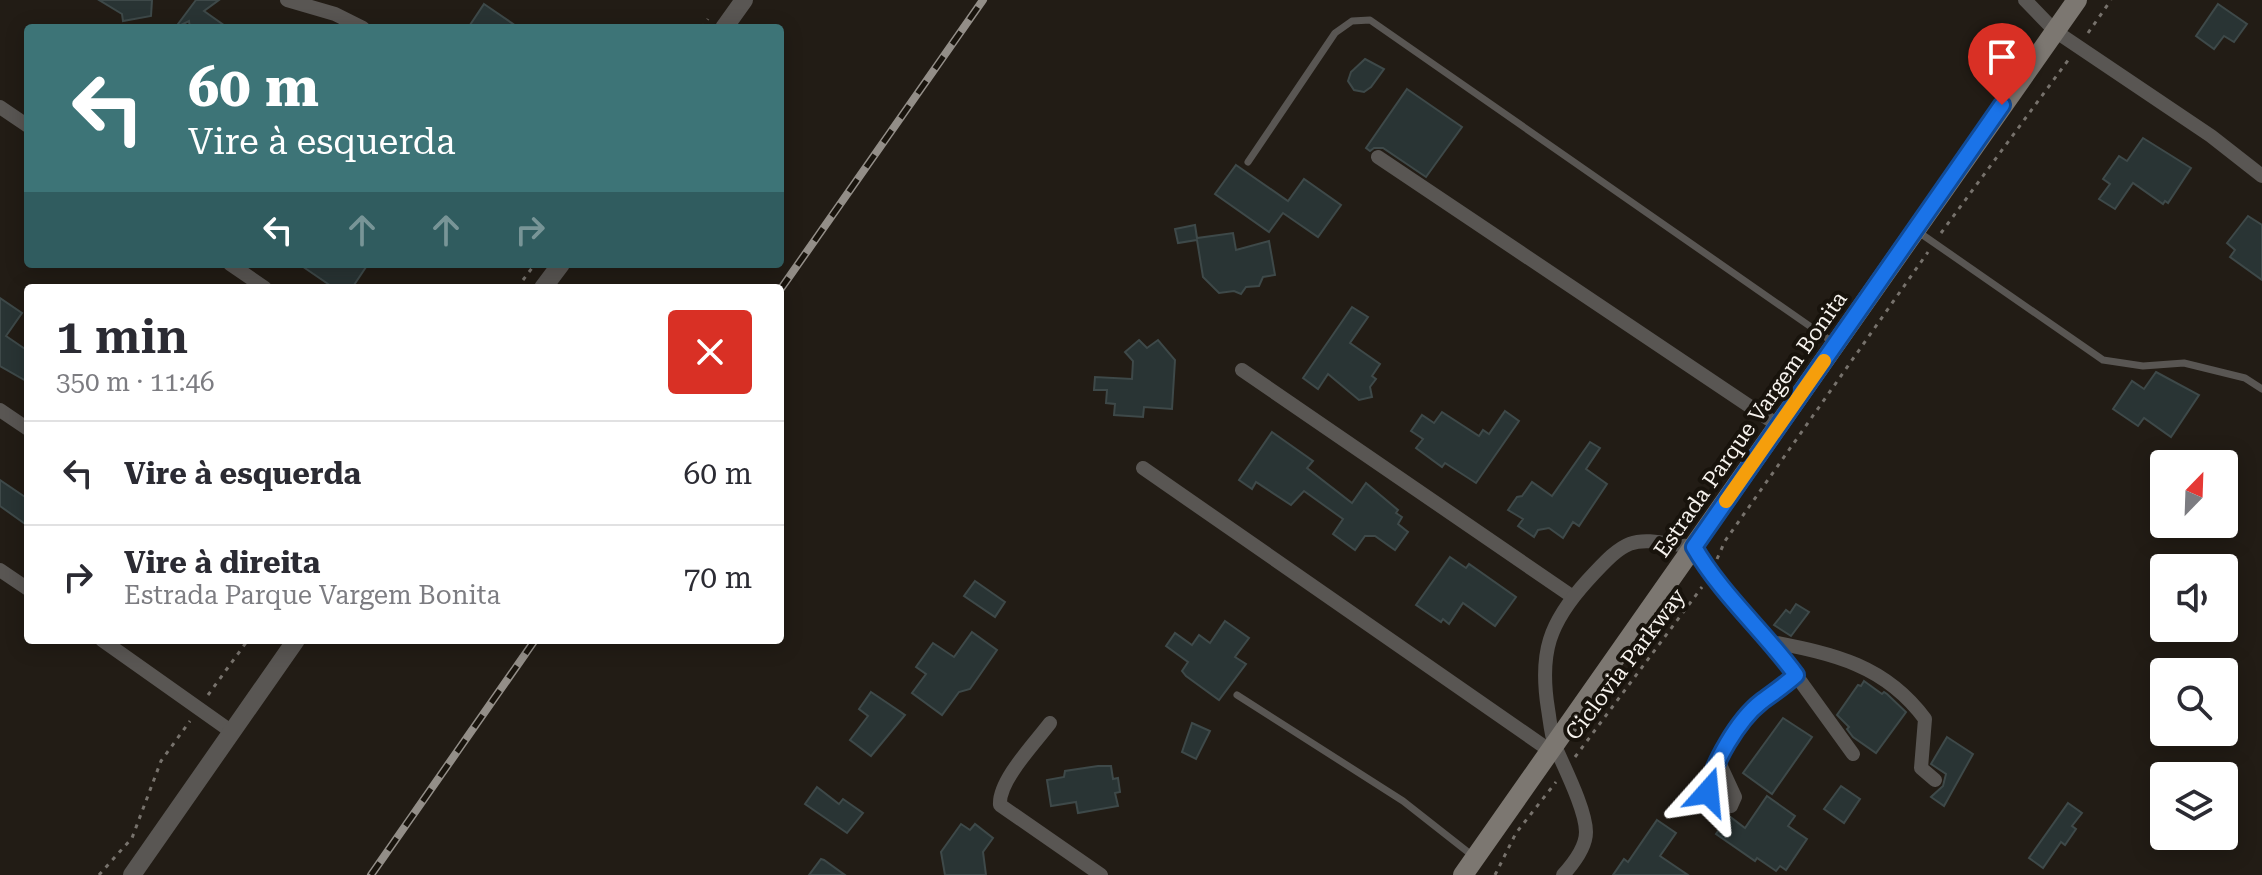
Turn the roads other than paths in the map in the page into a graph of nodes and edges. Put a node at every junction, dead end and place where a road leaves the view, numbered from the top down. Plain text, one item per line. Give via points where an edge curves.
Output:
1 (287, 0) edge
2 (744, 0) edge
3 (2025, 0) edge
4 (2077, 0) edge
5 (355, 24) edge
6 (727, 24) edge
7 (2055, 31) junction
8 (0, 107) edge
9 (24, 123) edge
10 (1378, 157) dead end
11 (1248, 162) dead end
12 (2262, 176) edge
13 (1915, 229) junction
14 (236, 268) edge
15 (259, 284) edge
16 (1836, 344) junction
17 (1242, 370) dead end
18 (2262, 389) edge
19 (0, 410) edge
20 (24, 426) edge
21 (1779, 426) junction
22 (1143, 468) dead end
23 (1694, 547) junction
24 (0, 570) edge
25 (24, 586) edge
26 (1573, 597) junction
27 (1772, 642) junction
28 (108, 644) edge
29 (293, 644) edge
30 (1796, 675) junction
31 (1237, 695) dead end
32 (1050, 723) dead end
33 (232, 732) junction
34 (1551, 747) junction
35 (1853, 754) dead end
36 (1717, 758) dead end
37 (1935, 780) dead end
38 (1469, 866) edge
39 (132, 875) edge
40 (1101, 875) edge
41 (1563, 875) edge

1 - 5 street
2 - 6 street
3 - 7 street
4 - 7 main road, Estrada Parque Vargem Bonita
7 - 12 street
7 - 13 main road, Estrada Parque Vargem Bonita
8 - 9 street
10 - 21 street
11 - 16 lane via 1335,33 1352,21 1370,20
13 - 16 main road, Estrada Parque Vargem Bonita
13 - 18 lane via 2103,360 2143,366 2184,363 2245,378
14 - 15 street
16 - 21 main road, Estrada Parque Vargem Bonita
17 - 26 street
19 - 20 street
21 - 23 main road, Estrada Parque Vargem Bonita
22 - 34 street
23 - 26 street via 1638,539 1615,551
23 - 27 street via 1710,575
23 - 34 main road, Estrada Parque Vargem Bonita
24 - 25 street
26 - 34 street via 1551,631 1543,663
27 - 30 street
27 - 37 street via 1853,661 1909,698 1925,719 1921,768
28 - 33 street
29 - 33 street
30 - 35 street
30 - 36 street via 1760,702
31 - 38 lane via 1403,801
32 - 40 street via 1005,783 1000,805
33 - 39 street
34 - 38 main road, Estrada Parque Vargem Bonita
34 - 41 street via 1567,768 1586,833 1578,858

